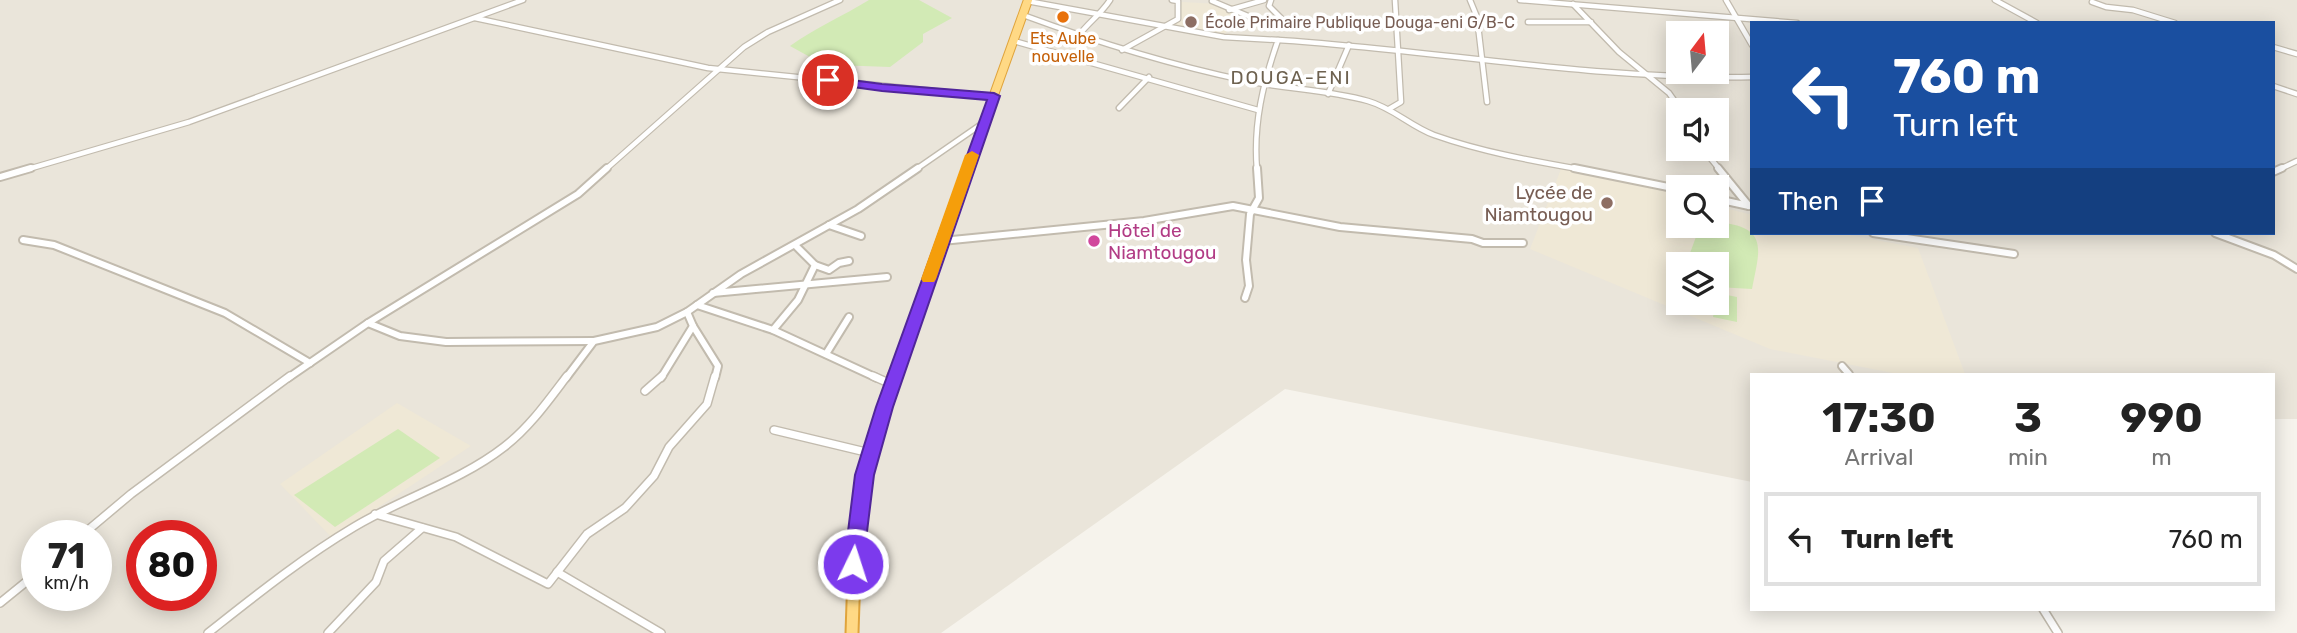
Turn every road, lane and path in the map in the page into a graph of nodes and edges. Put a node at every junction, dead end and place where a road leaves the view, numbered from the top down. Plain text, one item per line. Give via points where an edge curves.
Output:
1 (523, 0) edge
2 (840, 0) edge
3 (1028, 0) edge
4 (1110, 0) edge
5 (1172, 0) edge
6 (1263, 0) edge
7 (1271, 0) edge
8 (1395, 0) edge
9 (1470, 0) edge
10 (1520, 0) edge
11 (1566, 0) edge
12 (1726, 0) edge
13 (1995, 0) edge
14 (1212, 1) edge
15 (2092, 2) dead end
16 (1576, 3) edge
17 (1229, 10) junction
18 (1100, 13) junction
19 (1023, 15) junction
20 (1735, 17) junction
21 (473, 18) junction
22 (1776, 21) edge
23 (2033, 21) edge
24 (2169, 21) edge
25 (1528, 22) dead end
26 (1591, 22) junction
27 (1167, 27) junction
28 (1079, 35) junction
29 (1278, 40) junction
30 (1014, 41) junction
31 (1750, 42) edge
32 (1349, 45) junction
33 (2275, 48) edge
34 (1122, 50) junction
35 (1400, 51) junction
36 (2297, 54) edge
37 (1482, 61) junction
38 (719, 69) junction
39 (1149, 77) junction
40 (1750, 77) edge
41 (1648, 78) junction
42 (1263, 84) junction
43 (2275, 87) edge
44 (1328, 94) junction
45 (2297, 94) edge
46 (994, 96) junction
47 (1673, 98) edge
48 (1487, 102) dead end
49 (1119, 108) dead end
50 (1389, 109) junction
51 (1258, 110) junction
52 (985, 122) junction
53 (1713, 161) edge
54 (2297, 161) edge
55 (2275, 171) edge
56 (0, 177) edge
57 (1666, 186) edge
58 (1729, 202) edge
59 (1750, 207) edge
60 (1255, 210) junction
61 (829, 225) junction
62 (1883, 235) edge
63 (2220, 235) edge
64 (861, 236) dead end
65 (23, 240) dead end
66 (942, 241) junction
67 (1523, 243) dead end
68 (795, 245) junction
69 (2014, 254) dead end
70 (849, 261) dead end
71 (815, 265) junction
72 (2297, 268) edge
73 (887, 277) dead end
74 (808, 285) junction
75 (711, 293) junction
76 (1245, 298) dead end
77 (697, 305) junction
78 (687, 312) junction
79 (849, 317) dead end
80 (368, 323) junction
81 (693, 326) junction
82 (773, 330) junction
83 (594, 341) junction
84 (827, 354) junction
85 (310, 363) junction
86 (1842, 366) dead end
87 (1848, 373) edge
88 (891, 384) junction
89 (645, 391) dead end
90 (774, 430) dead end
91 (871, 453) junction
92 (375, 514) junction
93 (101, 520) edge
94 (422, 528) junction
95 (557, 572) junction
96 (21, 586) edge
97 (0, 603) edge
98 (2044, 611) edge
99 (208, 633) edge
100 (328, 633) edge
101 (660, 633) edge
102 (852, 633) edge
103 (2058, 633) edge

1 - 21 street
2 - 38 street via 760,36
3 - 18 street
3 - 19 highway
4 - 18 street
5 - 27 street via 1178,1 1179,15
6 - 17 street
7 - 17 street via 1271,11 1287,24
8 - 35 street
9 - 37 street via 1477,17
10 - 16 street
11 - 16 street
12 - 20 street
13 - 23 street
14 - 17 street
15 - 24 street
16 - 20 street
16 - 26 street
18 - 27 street
18 - 28 street
19 - 28 street
19 - 30 highway
20 - 22 street
20 - 31 street
21 - 38 street
21 - 56 street via 189,122
25 - 26 street
26 - 41 street
27 - 29 street
27 - 34 street
28 - 34 street
29 - 32 street
29 - 42 street
30 - 39 street
30 - 46 highway
32 - 35 street
32 - 44 street
33 - 36 street
34 - 42 street
35 - 37 street
35 - 50 street via 1401,102
37 - 41 street
37 - 48 street
38 - 46 street
38 - 80 street via 578,194
39 - 49 street
39 - 51 street
40 - 41 street
41 - 47 street
42 - 44 street
42 - 51 street
43 - 45 street
44 - 50 street
46 - 52 highway
50 - 57 street via 1423,132 1496,153
51 - 60 street via 1259,198
52 - 61 street
52 - 66 highway
53 - 59 street
54 - 55 street
58 - 59 street
60 - 66 street via 1228,206 1144,220
60 - 67 street via 1340,227
60 - 76 street via 1248,232
61 - 64 street
61 - 68 street
62 - 69 street
63 - 72 street
65 - 85 street via 54,245 225,313
66 - 88 highway
68 - 71 street
68 - 75 street
70 - 71 street via 829,270
71 - 74 street
73 - 74 street
74 - 75 street
74 - 82 street
75 - 77 street
77 - 78 street
77 - 82 street
78 - 81 street
78 - 83 street via 657,327
79 - 84 street
80 - 83 street via 400,336 446,342
80 - 85 street
81 - 89 street via 662,380
81 - 95 street via 718,366 707,404 669,447 654,476 625,508 587,534
82 - 84 street
83 - 92 street via 517,437 451,477
84 - 88 street
85 - 93 street via 244,407
86 - 87 street
88 - 91 highway
90 - 91 street
91 - 102 highway via 855,543
92 - 94 street
92 - 99 street via 307,558
94 - 95 street via 456,537 548,584
94 - 100 street via 384,561 369,592
95 - 101 street
96 - 97 street
98 - 103 street

